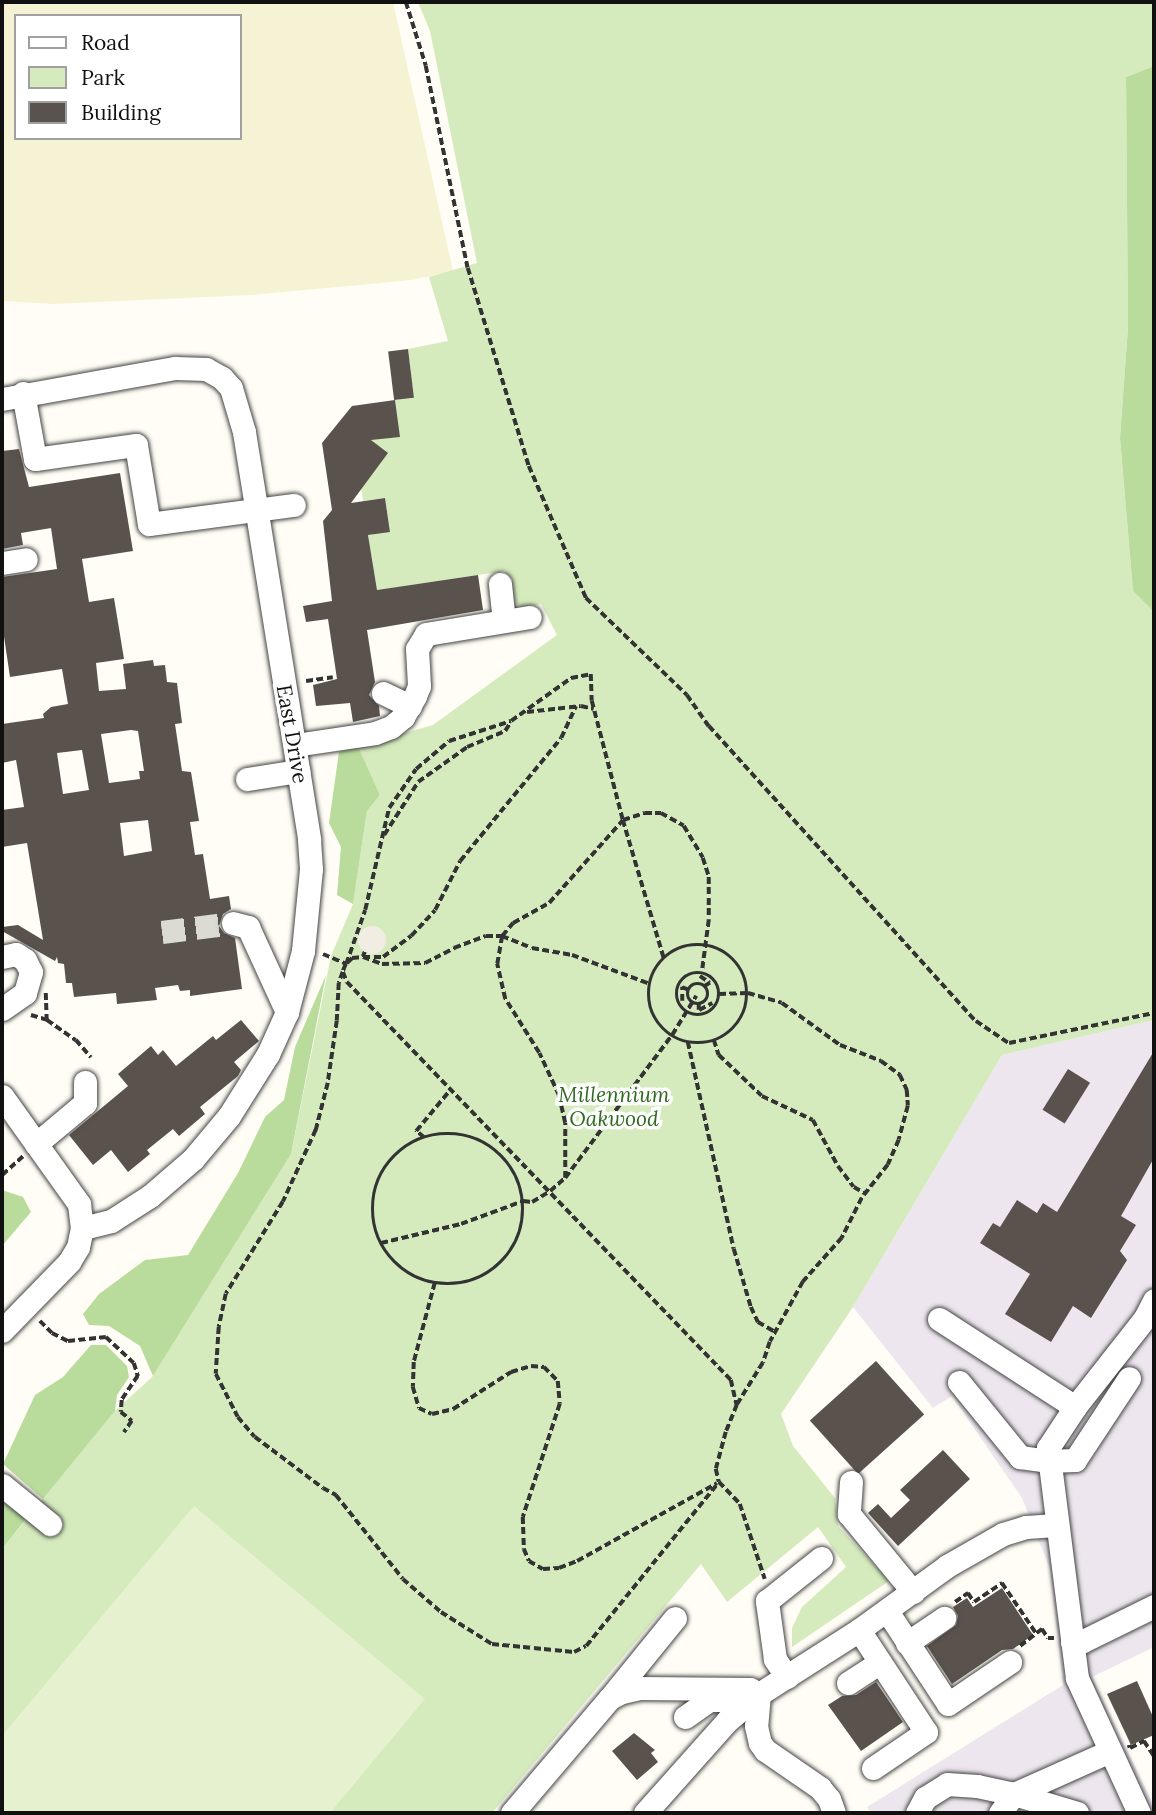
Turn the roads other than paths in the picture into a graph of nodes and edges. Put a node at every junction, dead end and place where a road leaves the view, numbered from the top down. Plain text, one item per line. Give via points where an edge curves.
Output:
1 (12, 396) edge
2 (294, 505) dead end
3 (255, 510) junction
4 (26, 559) dead end
5 (2, 563) edge
6 (500, 584) dead end
7 (530, 617) dead end
8 (505, 620) junction
9 (383, 693) dead end
10 (410, 706) junction
11 (295, 745) junction
12 (298, 771) junction
13 (247, 779) dead end
14 (233, 923) dead end
15 (2, 957) edge
16 (2, 1009) edge
17 (287, 1012) junction
18 (85, 1082) dead end
19 (2, 1096) edge
20 (32, 1148) junction
21 (82, 1228) junction
22 (1154, 1300) edge
23 (939, 1319) dead end
24 (2, 1331) edge
25 (1129, 1378) dead end
26 (959, 1382) dead end
27 (1075, 1407) junction
28 (1048, 1454) junction
29 (851, 1482) dead end
30 (2, 1485) edge
31 (50, 1524) dead end
32 (1056, 1525) junction
33 (821, 1558) dead end
34 (914, 1592) junction
35 (1154, 1606) edge
36 (887, 1611) junction
37 (675, 1618) dead end
38 (944, 1618) road end
39 (859, 1630) junction
40 (1072, 1642) junction
41 (907, 1643) junction
42 (880, 1662) junction
43 (1010, 1662) road end
44 (788, 1677) junction
45 (848, 1683) dead end
46 (759, 1694) junction
47 (611, 1698) junction
48 (741, 1709) junction
49 (685, 1717) dead end
50 (1119, 1748) junction
51 (873, 1768) dead end
52 (947, 1784) junction
53 (1014, 1794) junction
54 (512, 1813) edge
55 (645, 1813) edge
56 (834, 1813) edge
57 (917, 1813) edge
58 (998, 1813) edge
59 (1077, 1813) edge
60 (1139, 1813) edge

1 - 3 street, East Drive via 175,368 206,369 222,378 237,402
1 - 3 street via 35,459 136,445 149,524
2 - 3 street
3 - 11 street, East Drive
4 - 5 street
6 - 8 street
7 - 8 street
8 - 10 street via 426,634 417,649 419,686
9 - 10 street
10 - 11 street via 391,727 375,733
11 - 12 street, East Drive
12 - 13 street
12 - 17 street, East Drive via 312,869 303,951
14 - 17 street via 248,927
15 - 16 street via 16,954 31,972 25,993
17 - 21 street, East Drive via 229,1116 193,1159 150,1196 111,1221
18 - 20 street via 85,1103
19 - 20 street
20 - 21 street via 79,1204
21 - 24 street via 69,1262
22 - 27 street
23 - 27 street
25 - 28 street via 1075,1460
26 - 28 street via 1020,1457
27 - 28 street
28 - 32 street
29 - 34 street via 849,1514
30 - 31 street
32 - 34 street via 1003,1534 947,1566
32 - 40 street
33 - 44 street via 767,1601 775,1659
34 - 36 street
35 - 40 street via 1083,1641
36 - 39 street
36 - 41 street
37 - 47 street
38 - 41 street
39 - 42 street
39 - 44 street
40 - 50 street via 1077,1678
41 - 43 street via 948,1704
42 - 45 street
42 - 51 street via 926,1732
44 - 46 street
46 - 47 street via 750,1689 639,1688
46 - 48 street
46 - 56 street via 756,1726 765,1750 820,1788
47 - 54 street
48 - 49 street via 709,1700
48 - 55 street
50 - 53 street
50 - 60 street
52 - 53 street
52 - 57 street via 925,1798
52 - 58 street via 979,1796
53 - 58 street
53 - 59 street

